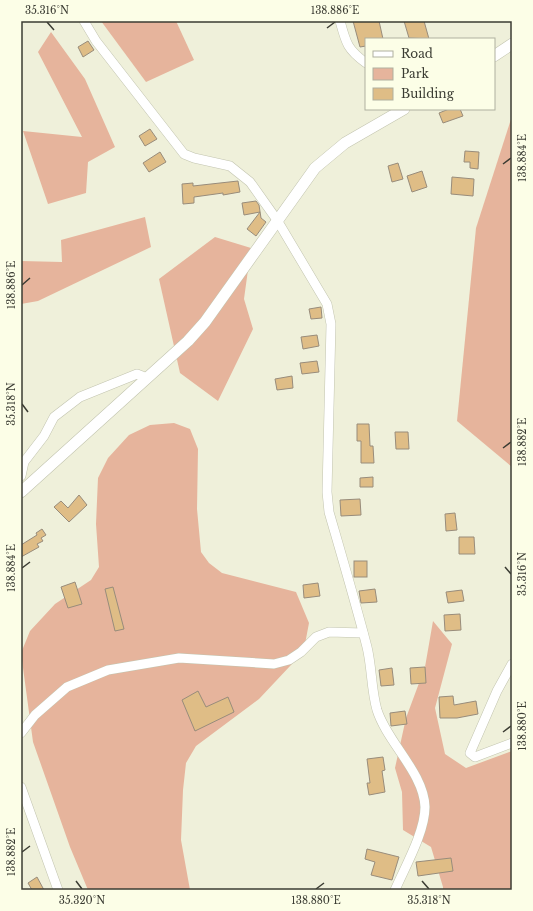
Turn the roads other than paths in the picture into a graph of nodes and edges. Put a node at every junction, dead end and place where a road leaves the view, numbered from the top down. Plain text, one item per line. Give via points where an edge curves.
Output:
1 (84, 21) edge
2 (340, 21) edge
3 (512, 44) edge
4 (495, 55) edge
5 (365, 61) edge
6 (400, 110) edge
7 (388, 113) edge
8 (277, 220) junction
9 (147, 378) junction
10 (21, 476) edge
11 (21, 490) edge
12 (363, 633) junction
13 (512, 664) edge
14 (21, 733) edge
15 (512, 743) edge
16 (21, 787) edge
17 (58, 890) edge
18 (395, 890) edge

1 - 8 street via 96,41 184,154 230,166 250,182
2 - 5 street via 345,40 352,52
3 - 4 street
6 - 7 street
7 - 8 street via 315,168
8 - 9 street via 205,322
8 - 12 street via 327,304 331,324 327,492 329,512
9 - 10 street via 137,374 80,397 54,417 44,436 24,462
9 - 11 street
12 - 14 street via 329,632 316,637 289,660 274,664 179,658 108,670 67,687 47,703
12 - 18 street via 377,709 382,723 416,780 423,795 425,808 420,831
13 - 15 street via 497,691 470,753 475,757
16 - 17 street

